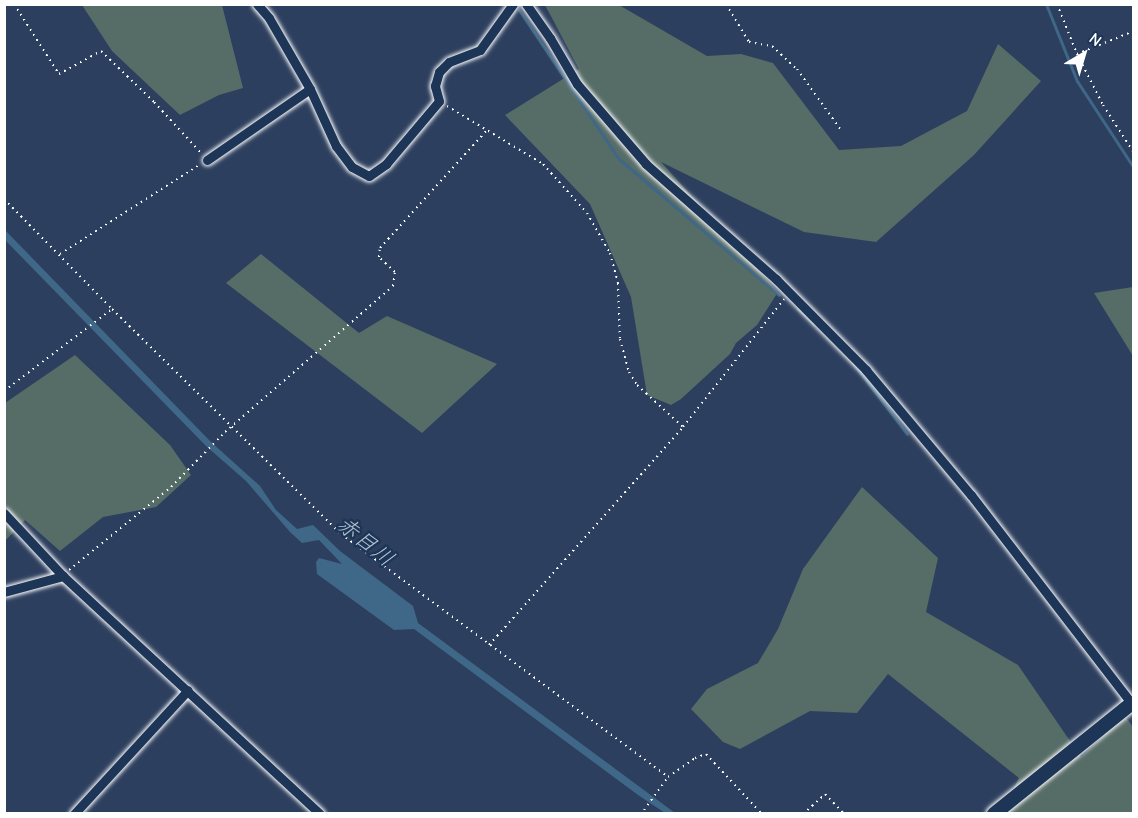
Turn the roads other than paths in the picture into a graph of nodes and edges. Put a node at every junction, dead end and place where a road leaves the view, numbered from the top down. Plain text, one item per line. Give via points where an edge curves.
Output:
1 (257, 4) edge
2 (513, 4) edge
3 (526, 4) edge
4 (310, 89) junction
5 (207, 160) road end
6 (4, 513) edge
7 (63, 576) junction
8 (4, 592) edge
9 (188, 690) junction
10 (1133, 704) edge
11 (74, 813) edge
12 (320, 813) edge
13 (994, 813) edge

1 - 4 street
2 - 4 street via 480,50 449,62 439,72 435,86 439,101 386,164 369,176 352,167 336,146
3 - 10 street via 577,84 646,164 790,292 867,370 971,495
4 - 5 street
6 - 7 street
7 - 8 street
7 - 9 street
9 - 11 street
9 - 12 street
10 - 13 street

